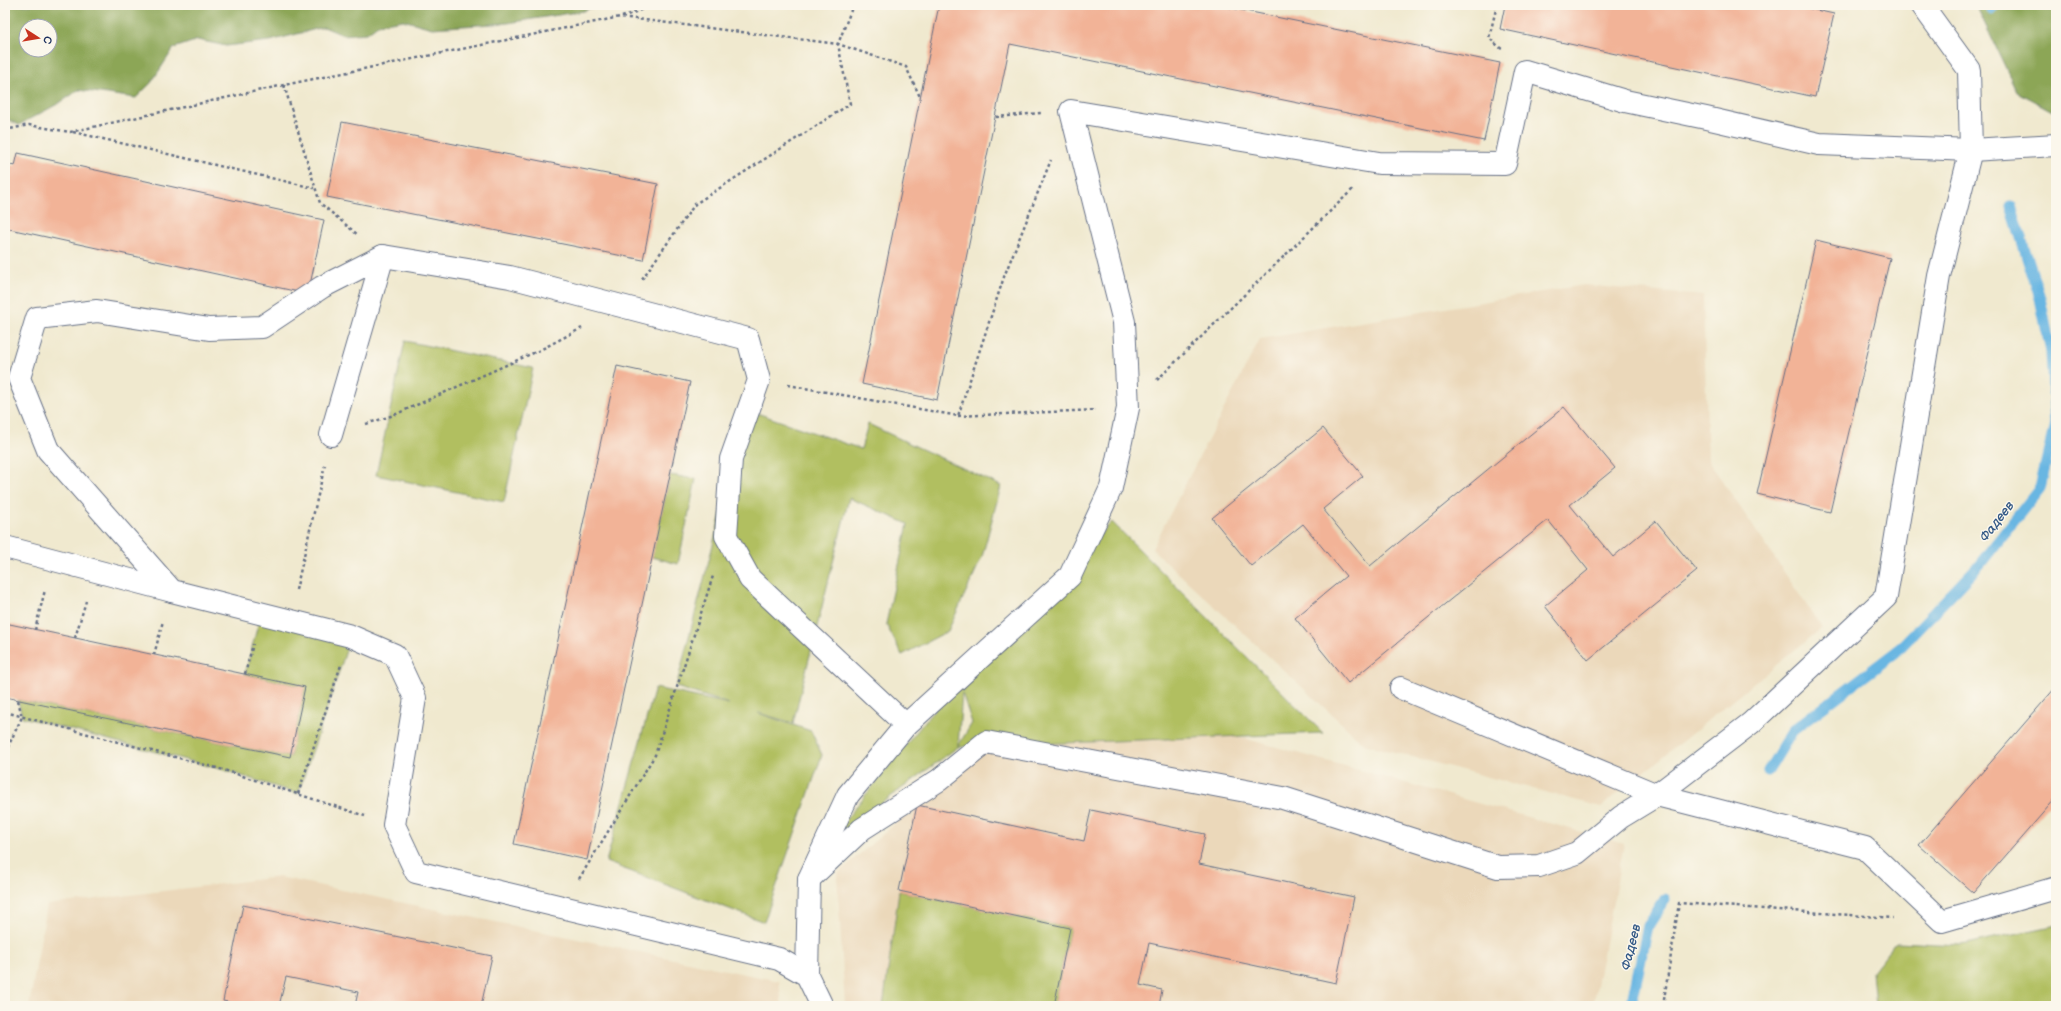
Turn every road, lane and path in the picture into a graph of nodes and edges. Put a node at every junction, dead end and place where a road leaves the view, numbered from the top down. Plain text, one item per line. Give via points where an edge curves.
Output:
1 (654, 5) edge
2 (853, 5) edge
3 (1497, 5) edge
4 (1922, 5) edge
5 (620, 17) junction
6 (1525, 71) junction
7 (284, 85) junction
8 (1071, 111) junction
9 (996, 117) dead end
10 (5, 130) edge
11 (70, 132) junction
12 (2056, 145) edge
13 (1972, 150) junction
14 (1053, 156) dead end
15 (1380, 163) junction
16 (314, 188) junction
17 (383, 256) junction
18 (759, 380) junction
19 (1128, 408) junction
20 (958, 416) junction
21 (331, 435) dead end
22 (726, 536) junction
23 (5, 547) edge
24 (52, 560) junction
25 (95, 571) junction
26 (172, 591) junction
27 (35, 630) dead end
28 (351, 636) junction
29 (75, 638) dead end
30 (154, 655) dead end
31 (1401, 688) dead end
32 (18, 700) dead end
33 (5, 712) edge
34 (22, 717) junction
35 (906, 725) junction
36 (5, 754) edge
37 (298, 794) junction
38 (1657, 795) junction
39 (394, 825) junction
40 (809, 879) junction
41 (2056, 888) edge
42 (562, 908) junction
43 (1894, 918) dead end
44 (807, 975) junction
45 (822, 1006) edge
46 (1663, 1006) edge

1 - 5 path
2 - 5 path via 838,44
3 - 6 path via 1489,38
4 - 13 lane via 1969,70
5 - 7 path
6 - 13 lane via 1625,101 1819,144
6 - 15 lane via 1505,164
7 - 11 path
7 - 16 path
8 - 9 path
8 - 15 lane
8 - 19 lane via 1124,322
10 - 11 path via 29,125
11 - 16 path
12 - 13 lane
13 - 38 lane via 1939,276 1886,597 1751,723
14 - 20 path via 1006,274
15 - 19 path
16 - 17 path via 320,203
17 - 18 lane via 510,277 748,339
17 - 21 lane
17 - 26 lane via 322,287 262,327 209,329 97,311 37,318 19,378 48,450
18 - 20 path
18 - 22 lane via 731,459
19 - 20 path
19 - 35 lane via 1111,488 1070,576
22 - 35 lane via 750,579
22 - 42 path via 655,755
23 - 24 lane
24 - 25 lane
24 - 27 path
25 - 26 lane
25 - 29 path
26 - 28 lane
26 - 30 path
28 - 37 path
28 - 39 lane via 395,655 415,698
31 - 38 lane
32 - 34 path
33 - 34 path
34 - 36 path
34 - 37 path via 224,770
35 - 40 lane via 848,794
37 - 39 path
38 - 40 lane via 1621,817 1577,853 1539,866 1498,867 1283,798 986,742 939,780 862,829
38 - 41 lane via 1865,848 1942,921
39 - 42 lane via 416,872
40 - 44 lane
42 - 44 lane via 779,959
43 - 46 path via 1679,903
44 - 45 lane

